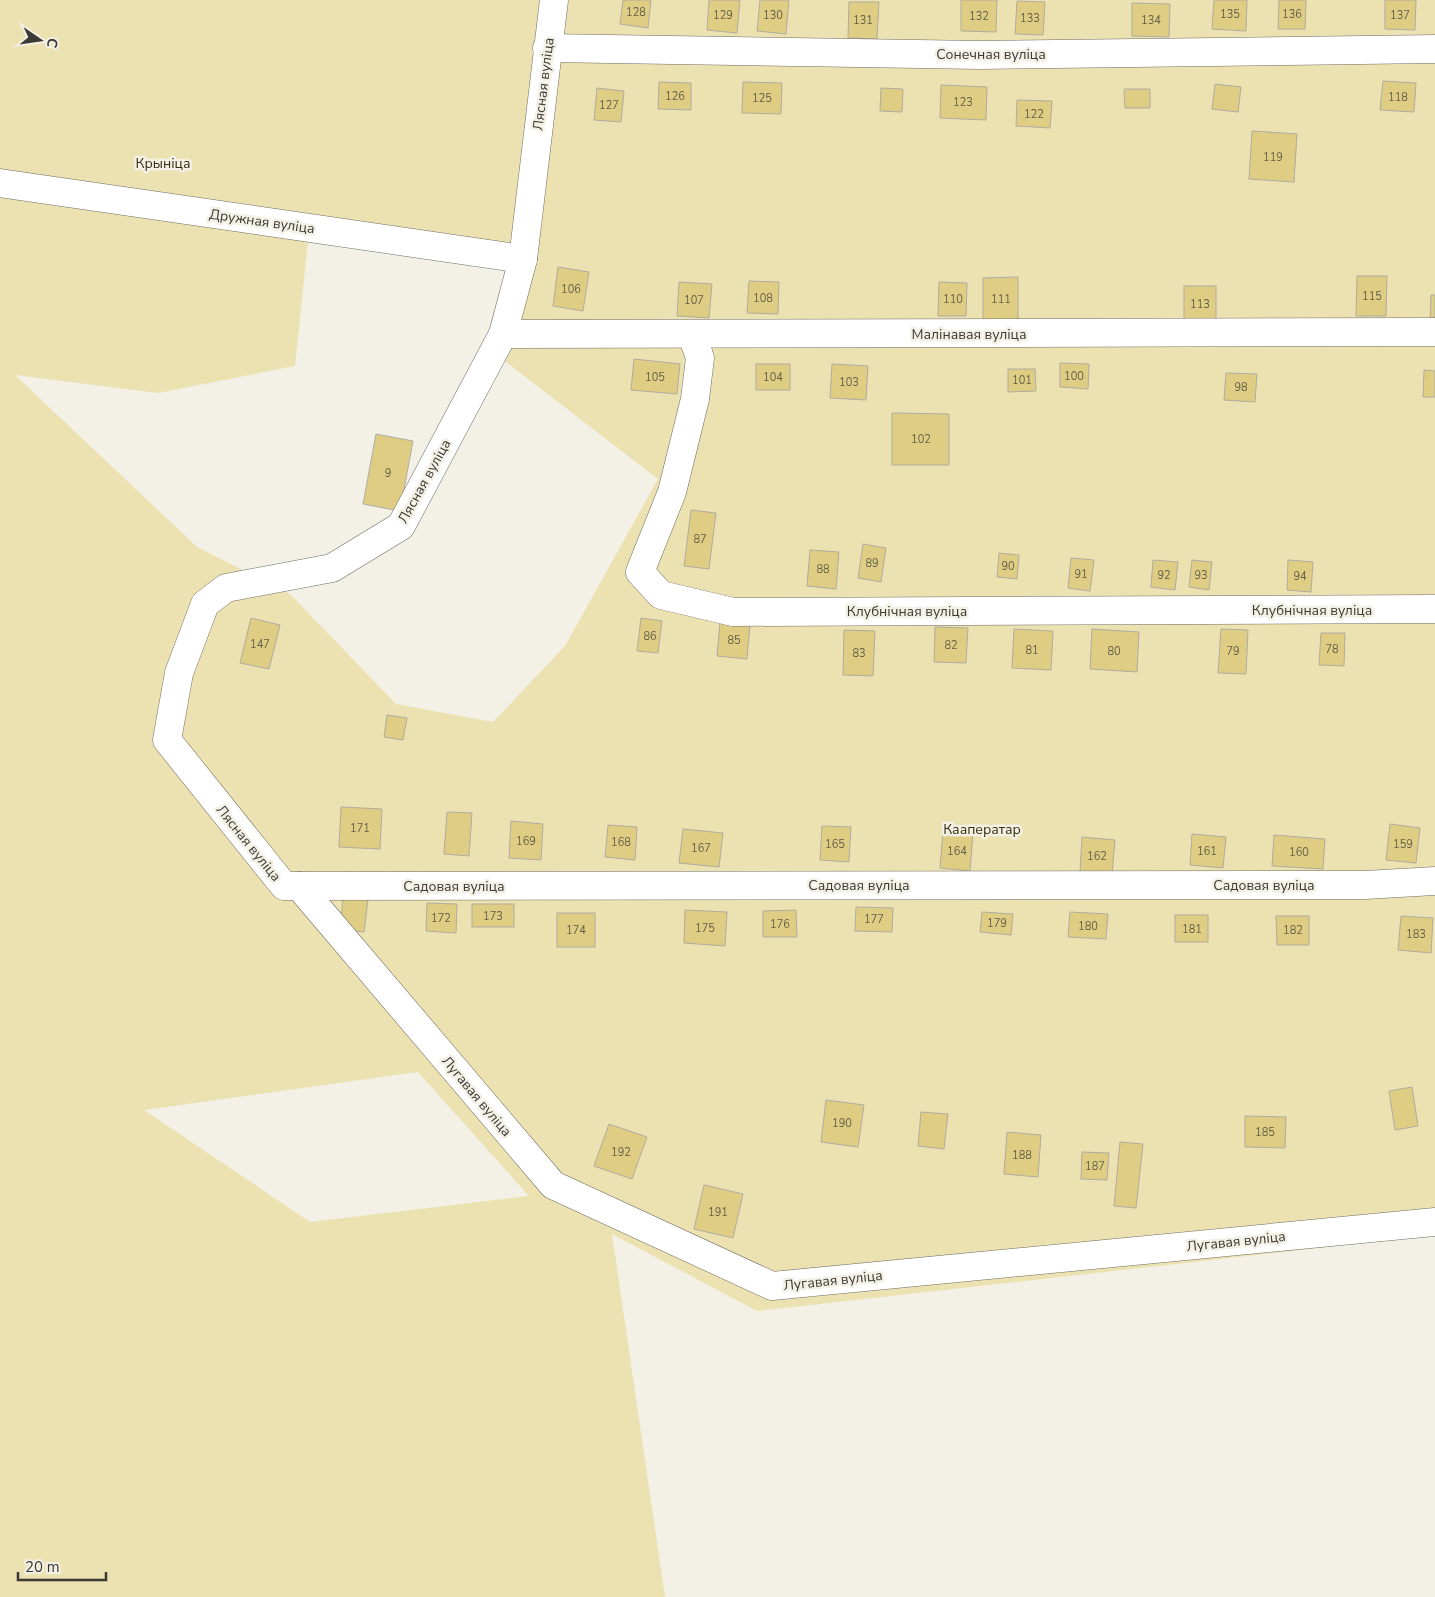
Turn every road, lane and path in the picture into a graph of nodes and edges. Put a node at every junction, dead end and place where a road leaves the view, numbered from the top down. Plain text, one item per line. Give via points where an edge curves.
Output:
1 (554, 0) edge
2 (548, 48) junction
3 (1435, 49) edge
4 (0, 183) edge
5 (523, 259) junction
6 (1435, 332) edge
7 (503, 334) junction
8 (692, 335) junction
9 (1435, 610) edge
10 (1435, 881) edge
11 (292, 886) junction
12 (1435, 1222) edge

1 - 2 street, Лясная вуліца
2 - 3 street, Сонечная вуліца via 980,55
2 - 5 street, Лясная вуліца
4 - 5 street, Дружная вуліца
5 - 7 street, Лясная вуліца
6 - 8 street, Малінавая вуліца
7 - 8 street, Малінавая вуліца
7 - 11 street, Лясная вуліца via 401,526 332,568 226,588 205,604 179,673 167,740
8 - 9 street, Клубнічная вуліца via 700,358 695,399 672,492 640,572 661,596 733,612
10 - 11 street, Садовая вуліца via 1365,885
11 - 12 street, Лугавая вуліца via 552,1186 772,1286

